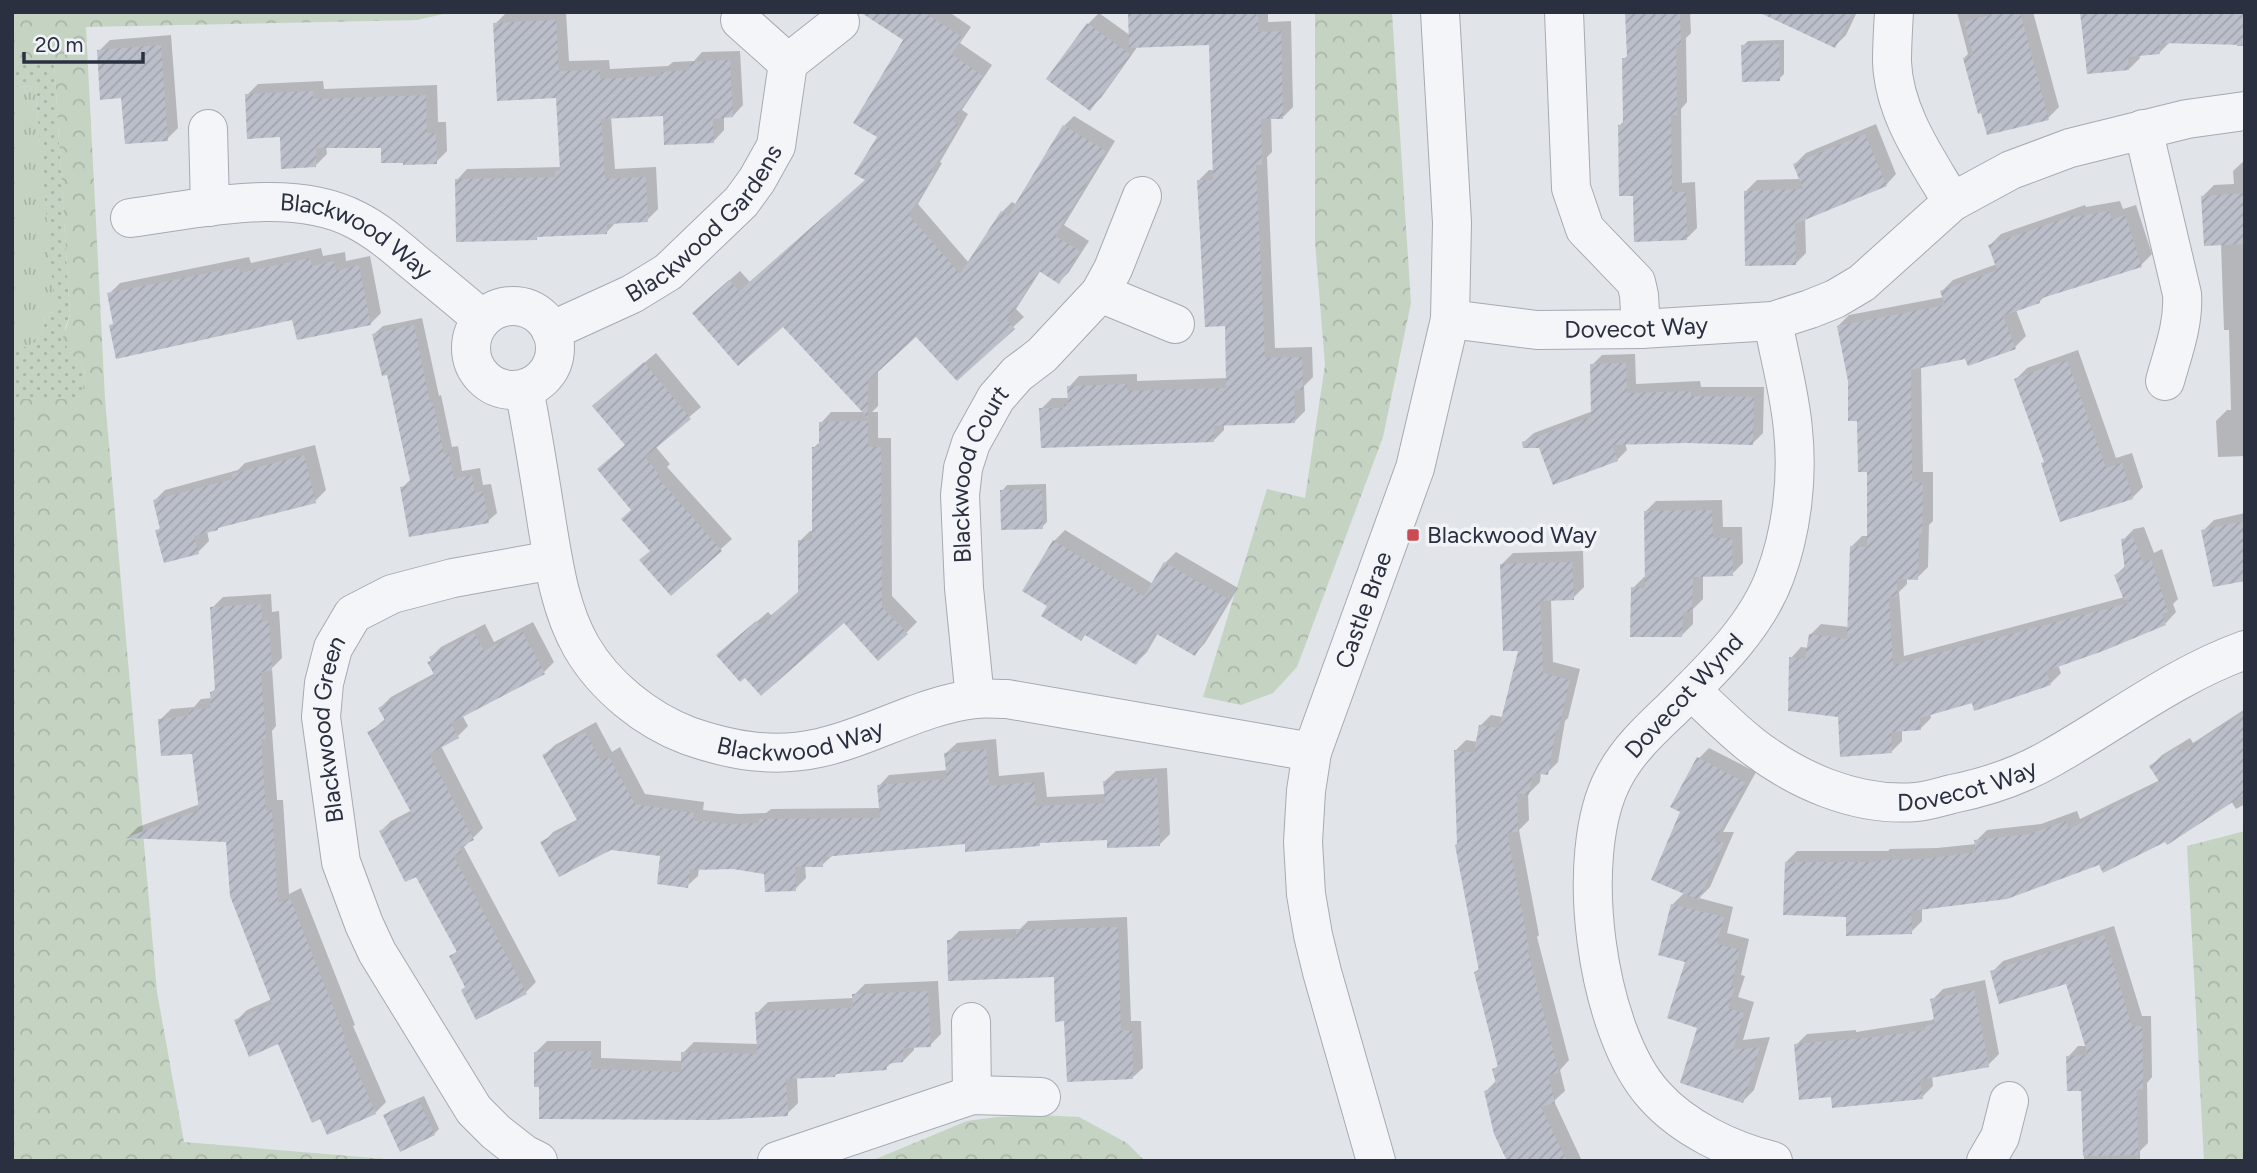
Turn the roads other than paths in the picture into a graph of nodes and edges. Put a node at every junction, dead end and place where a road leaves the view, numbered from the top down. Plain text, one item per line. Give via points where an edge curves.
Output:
1 (1440, 12) edge
2 (1564, 12) edge
3 (1894, 12) edge
4 (740, 20) dead end
5 (840, 22) dead end
6 (788, 63) junction
7 (2245, 111) edge
8 (208, 129) dead end
9 (2143, 129) junction
10 (1142, 196) dead end
11 (1952, 202) junction
12 (211, 207) junction
13 (130, 218) dead end
14 (1100, 293) junction
15 (482, 318) junction
16 (1450, 318) junction
17 (1773, 321) junction
18 (1175, 324) dead end
19 (1642, 328) junction
20 (551, 331) junction
21 (2165, 381) dead end
22 (524, 389) junction
23 (553, 560) junction
24 (2245, 650) edge
25 (1691, 690) junction
26 (975, 699) junction
27 (1312, 752) junction
28 (971, 1022) dead end
29 (972, 1095) junction
30 (1041, 1097) dead end
31 (2009, 1101) dead end
32 (538, 1161) edge
33 (777, 1161) edge
34 (1376, 1161) edge
35 (1773, 1161) edge
36 (1986, 1161) edge

1 - 16 street, Castle Brae via 1452,223
2 - 19 street via 1571,188 1585,229 1636,282
3 - 11 street via 1892,64 1898,96 1910,129
4 - 6 street
5 - 6 street
6 - 20 street, Blackwood Gardens via 776,146 741,202 668,272
7 - 9 street, Dovecot Way
8 - 12 street
9 - 11 street, Dovecot Way via 2070,148 2011,170
9 - 21 street via 2182,294 2180,327
10 - 14 street, Blackwood Court
11 - 17 street, Dovecot Way via 1862,283 1835,299
12 - 13 street, Blackwood Way
12 - 15 street, Blackwood Way via 287,203 331,209 371,228
14 - 18 street
14 - 26 street, Blackwood Court via 996,398 963,468 964,588
15 - 20 street via 493,310 516,305 537,313
15 - 22 street via 471,338 474,364 489,383
16 - 19 street, Dovecot Way via 1537,330
16 - 27 street, Castle Brae via 1415,468
17 - 19 street, Dovecot Way
17 - 25 street, Dovecot Wynd via 1795,453 1784,547 1775,578 1744,632
20 - 22 street via 555,342 551,364 537,382
22 - 23 street, Blackwood Way
23 - 26 street, Blackwood Way via 572,627 599,671 642,710 681,733 712,744 764,753 800,751
23 - 32 street, Blackwood Green via 392,594 353,614 333,648 321,717 341,862 377,952 474,1110
24 - 25 street, Dovecot Way via 2193,673 2029,769 1986,787 1916,802 1849,795 1809,781 1749,744
25 - 35 street, Dovecot Wynd via 1625,757 1612,780 1594,850 1598,951 1622,1044 1654,1095 1699,1131
26 - 27 street, Blackwood Way via 1007,699
27 - 34 street, Castle Brae via 1303,842 1306,894 1322,972
28 - 29 street
29 - 30 street
29 - 33 street
31 - 36 street via 2000,1137

